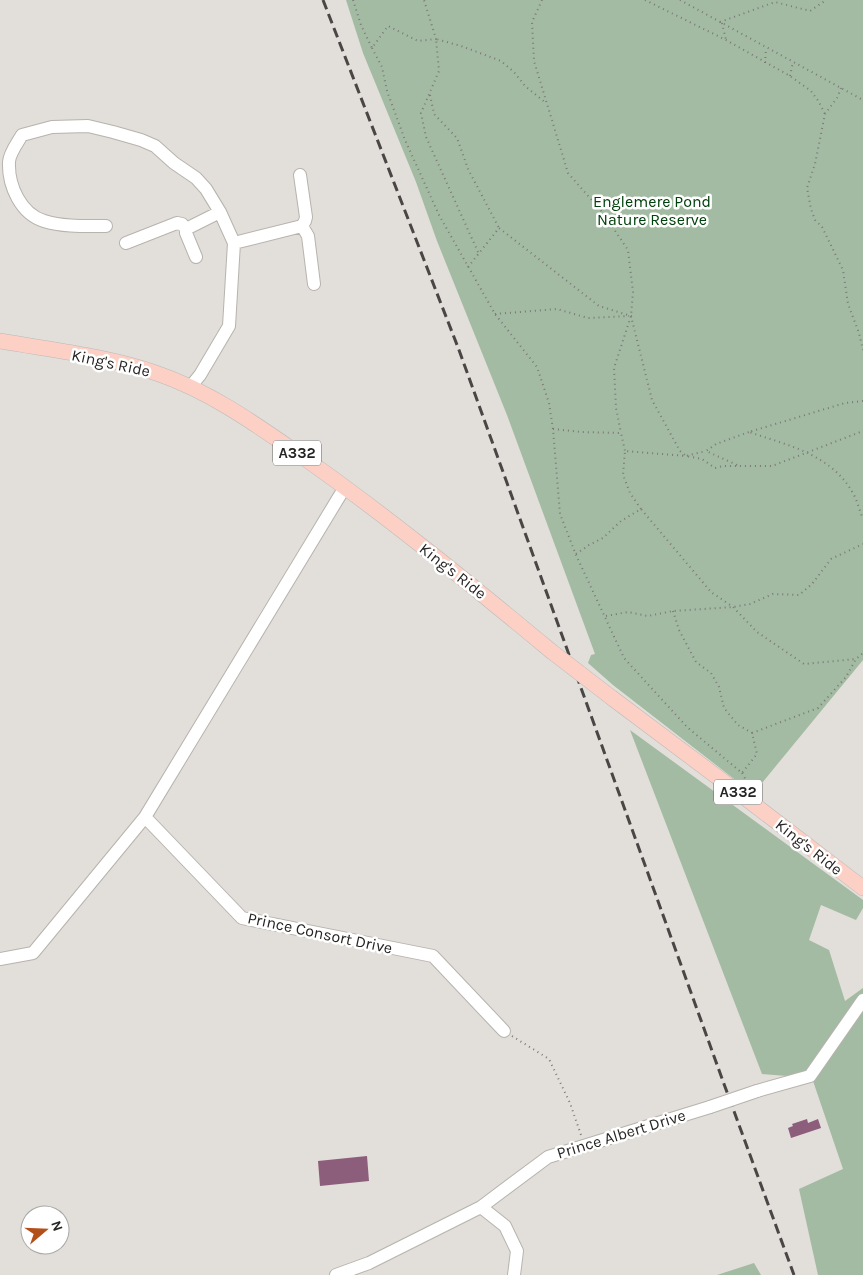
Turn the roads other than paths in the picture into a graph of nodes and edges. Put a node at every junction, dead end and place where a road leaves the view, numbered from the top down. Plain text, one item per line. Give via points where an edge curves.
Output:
1 (300, 175) dead end
2 (220, 212) junction
3 (106, 226) dead end
4 (302, 226) junction
5 (186, 229) junction
6 (126, 243) dead end
7 (234, 243) junction
8 (196, 257) dead end
9 (314, 284) dead end
10 (0, 341) edge
11 (191, 386) junction
12 (345, 487) junction
13 (145, 817) junction
14 (863, 888) edge
15 (0, 959) edge
16 (863, 1000) edge
17 (504, 1031) road end
18 (481, 1207) junction
19 (336, 1275) edge
20 (514, 1275) edge

1 - 4 street via 306,217
2 - 3 street via 196,178 155,146 141,140 88,126 52,127 22,135 8,161 12,186 20,206 43,221
2 - 5 street
2 - 7 street
4 - 7 street
4 - 9 street via 308,236
5 - 6 street via 177,223
5 - 8 street
7 - 11 street via 229,326
10 - 11 main road, King's Ride / A332 via 139,367
11 - 12 main road, King's Ride / A332 via 226,405
12 - 13 street
12 - 14 main road, King's Ride / A332, bridge via 551,651
13 - 15 street via 33,953
13 - 17 street, Prince Consort Drive via 242,918 433,956
16 - 18 street, Prince Albert Drive, bridge via 810,1076 548,1157
18 - 19 street, Prince Albert Drive via 369,1263
18 - 20 street via 505,1226 517,1252

